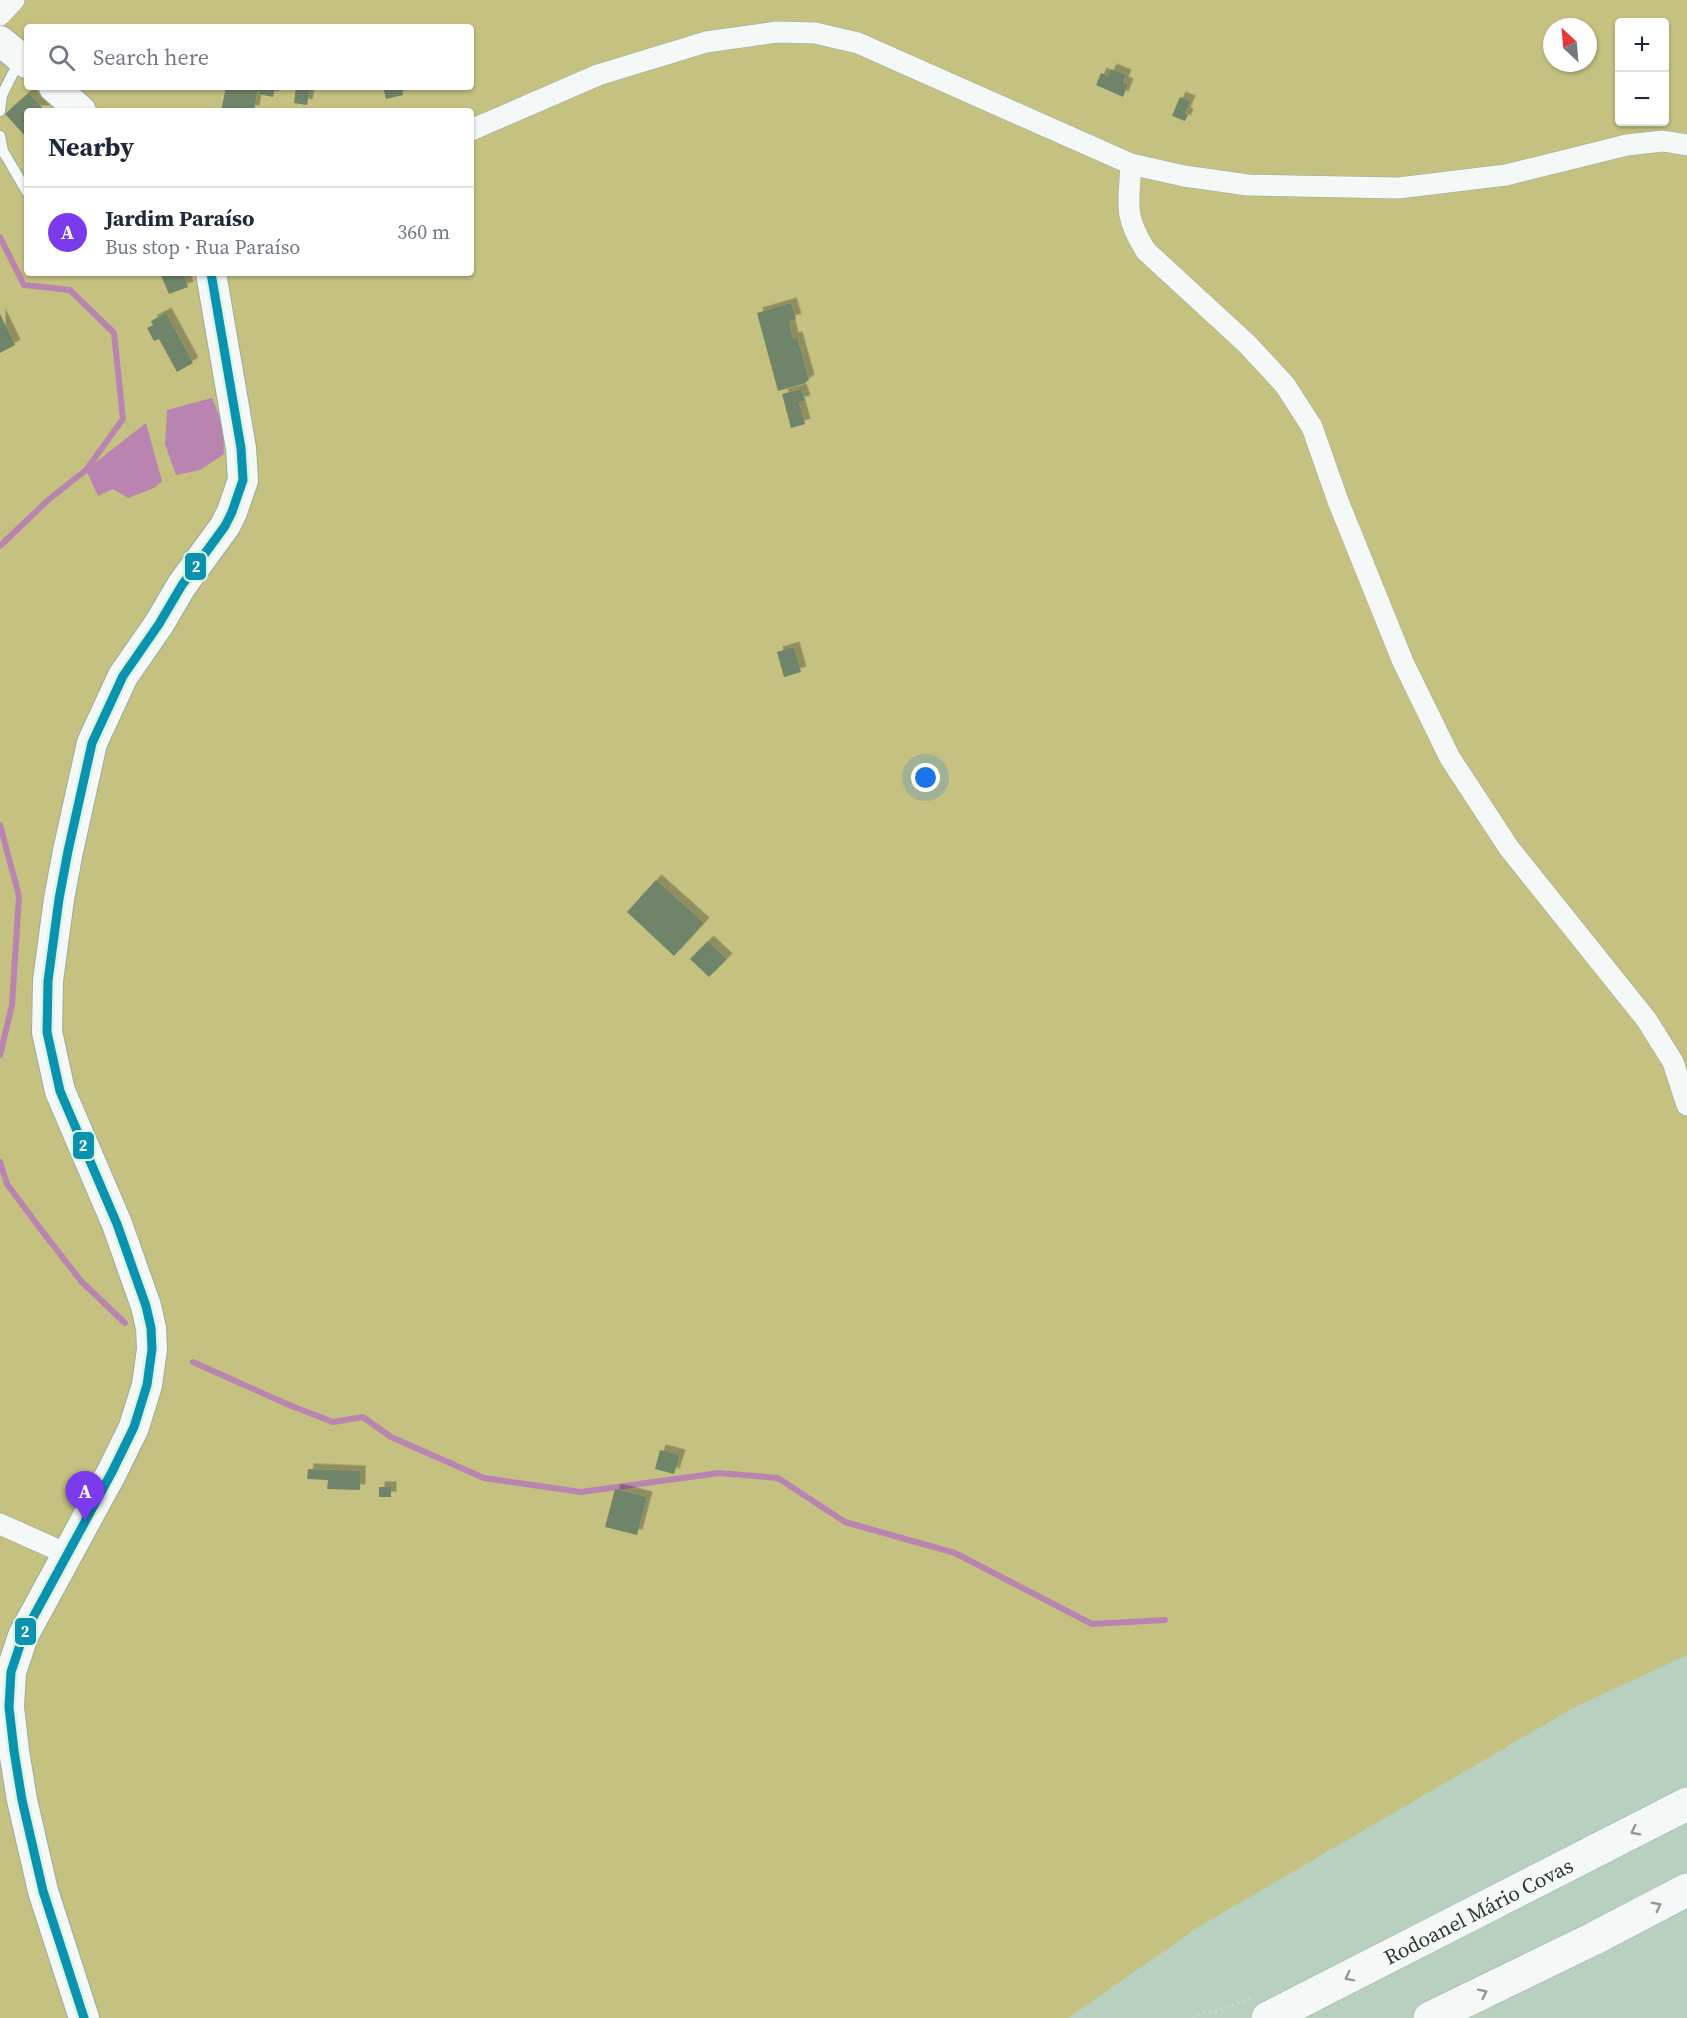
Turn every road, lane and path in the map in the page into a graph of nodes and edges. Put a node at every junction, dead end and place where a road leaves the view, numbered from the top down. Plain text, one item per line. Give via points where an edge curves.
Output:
1 (14, 0) edge
2 (0, 15) edge
3 (16, 54) edge
4 (57, 90) edge
5 (78, 108) edge
6 (0, 111) edge
7 (474, 129) edge
8 (0, 136) edge
9 (1687, 145) edge
10 (1131, 164) junction
11 (24, 187) edge
12 (212, 276) edge
13 (1687, 1105) edge
14 (0, 1524) edge
15 (67, 1554) junction
16 (1687, 1804) edge
17 (1687, 1890) edge
18 (84, 2018) edge
19 (1268, 2018) edge
20 (1430, 2018) edge

1 - 2 street
3 - 6 lane
4 - 5 main road
7 - 10 street via 598,75 706,42 777,32 815,33 858,43
8 - 11 lane via 3,151
9 - 10 street via 1663,141 1627,145 1506,174 1398,188 1248,185
10 - 13 street via 1128,213 1134,233 1152,257 1247,344 1285,385 1312,427 1403,662 1450,758 1509,848 1646,1019 1673,1062
12 - 15 main road via 243,480 225,526 123,676 92,743 66,860 48,981 47,1032 60,1091 117,1224 146,1306 152,1349 147,1385 136,1420
14 - 15 street
15 - 18 main road via 23,1636 11,1672 9,1707 22,1800 43,1891
16 -> 19 highway, Rodoanel Mário Covas
20 -> 17 highway

